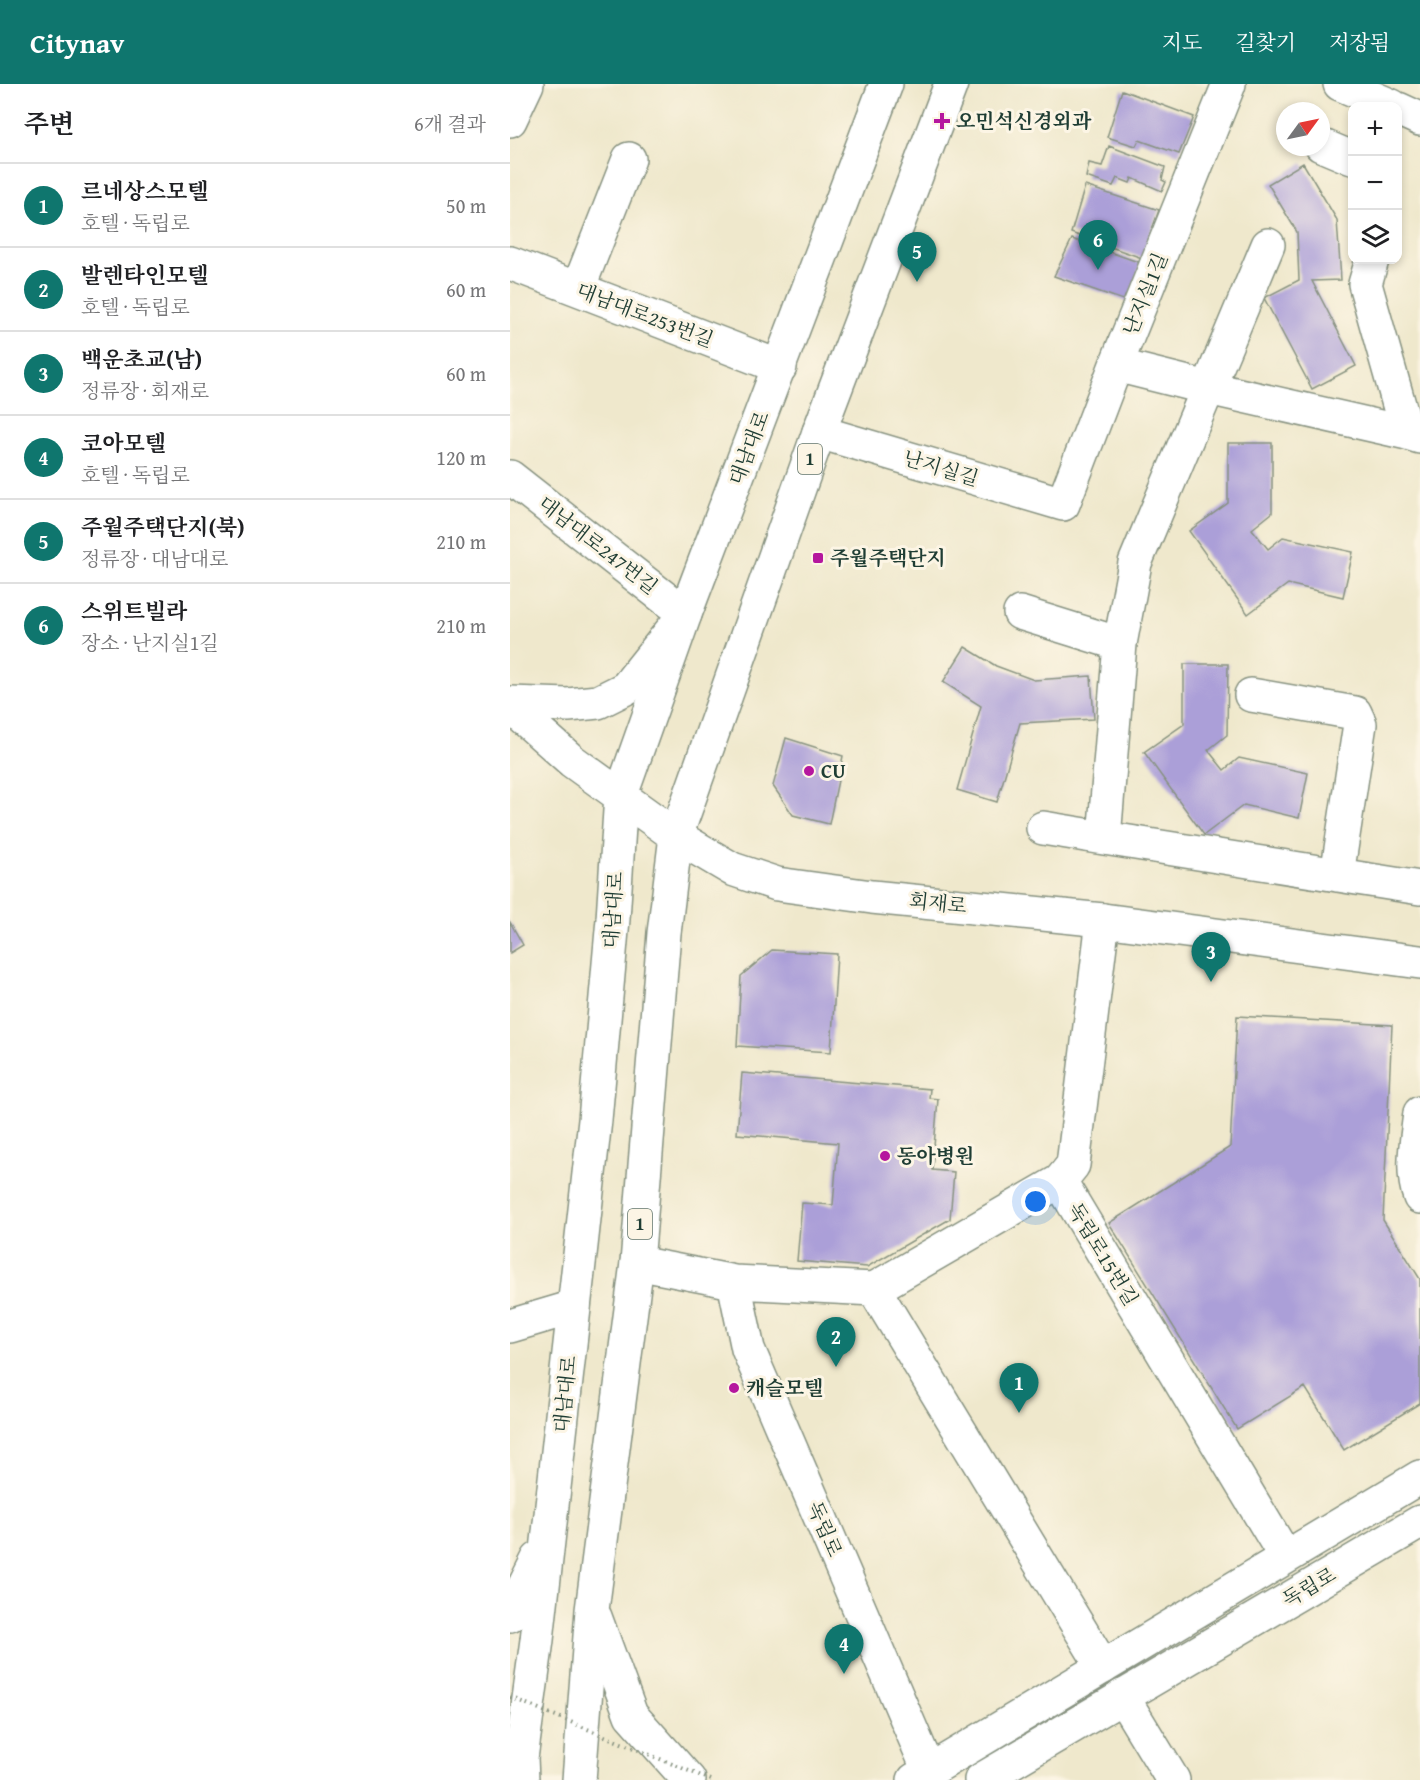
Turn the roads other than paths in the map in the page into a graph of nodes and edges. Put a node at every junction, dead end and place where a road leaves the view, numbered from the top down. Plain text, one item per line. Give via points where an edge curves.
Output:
1 (526, 84) edge
2 (886, 84) edge
3 (951, 84) edge
4 (1230, 84) edge
5 (1340, 84) edge
6 (1383, 102) edge
7 (1402, 111) edge
8 (1420, 118) edge
9 (510, 119) edge
10 (1330, 149) edge
11 (1348, 156) edge
12 (629, 159) dead end
13 (1268, 245) dead end
14 (510, 263) edge
15 (1371, 264) edge
16 (578, 289) junction
17 (1116, 365) junction
18 (780, 367) junction
19 (1208, 388) junction
20 (819, 432) junction
21 (1414, 435) edge
22 (510, 477) edge
23 (1063, 504) joint
24 (1020, 613) dead end
25 (685, 614) junction
26 (1120, 644) junction
27 (1251, 695) dead end
28 (510, 704) edge
29 (621, 795) junction
30 (1043, 828) dead end
31 (676, 836) junction
32 (1104, 838) junction
33 (1337, 875) junction
34 (1420, 888) edge
35 (1103, 920) junction
36 (1420, 962) edge
37 (1420, 1113) edge
38 (1060, 1181) junction
39 (1420, 1197) edge
40 (637, 1263) junction
41 (734, 1282) junction
42 (874, 1289) junction
43 (574, 1307) junction
44 (510, 1326) edge
45 (1420, 1477) edge
46 (1420, 1522) edge
47 (548, 1538) junction
48 (1285, 1556) junction
49 (592, 1610) junction
50 (510, 1615) edge
51 (537, 1640) junction
52 (1103, 1667) junction
53 (1122, 1696) junction
54 (510, 1713) edge
55 (921, 1776) edge
56 (522, 1780) edge
57 (579, 1780) edge
58 (689, 1780) edge
59 (981, 1780) edge
60 (1173, 1780) edge

1 - 9 main road
2 - 18 main road, 대남대로
3 - 20 main road, 1
4 - 17 main road, 난지실1길
5 - 6 main road
7 - 8 main road
10 - 11 main road
12 - 16 main road
13 - 19 main road
14 - 16 main road, 대남대로253번길
15 - 21 main road via 1365,284
16 - 18 main road, 대남대로253번길
17 - 19 main road
17 - 23 main road, 난지실1길
18 - 25 main road, 대남대로
19 - 21 main road
19 - 26 main road via 1135,563
20 - 23 main road, 난지실길
20 - 31 main road, 1
22 - 25 main road, 대남대로247번길
24 - 26 main road
25 - 28 main road via 626,688 617,693 598,702
25 - 29 main road, 대남대로
26 - 32 main road
27 - 33 main road via 1355,713 1360,724
28 - 29 main road, 회재로 via 572,760
29 - 31 main road, 회재로
29 - 43 main road, 대남대로 via 595,1120
30 - 32 main road
31 - 35 main road, 회재로 via 732,869 777,884
31 - 40 main road, 1 via 664,933
32 - 33 main road
33 - 34 main road
35 - 36 main road, 회재로
35 - 38 main road, 독립로15번길 via 1073,1165
37 - 39 main road via 1414,1163
38 - 42 main road
38 - 48 main road, 독립로15번길
40 - 41 main road
40 - 49 main road, 1
41 - 42 main road
41 - 55 main road, 독립로 via 748,1349
42 - 52 main road
43 - 44 main road
43 - 47 main road, 대남대로
45 - 48 main road, 독립로
46 - 53 main road, 독립로
47 - 50 main road
47 - 51 main road, 대남대로
48 - 52 main road, 독립로
49 - 57 main road, 1
49 - 58 main road via 631,1715
51 - 54 main road
51 - 56 main road, 대남대로 via 521,1758
52 - 55 main road, 독립로
53 - 59 main road, 독립로
53 - 60 main road

